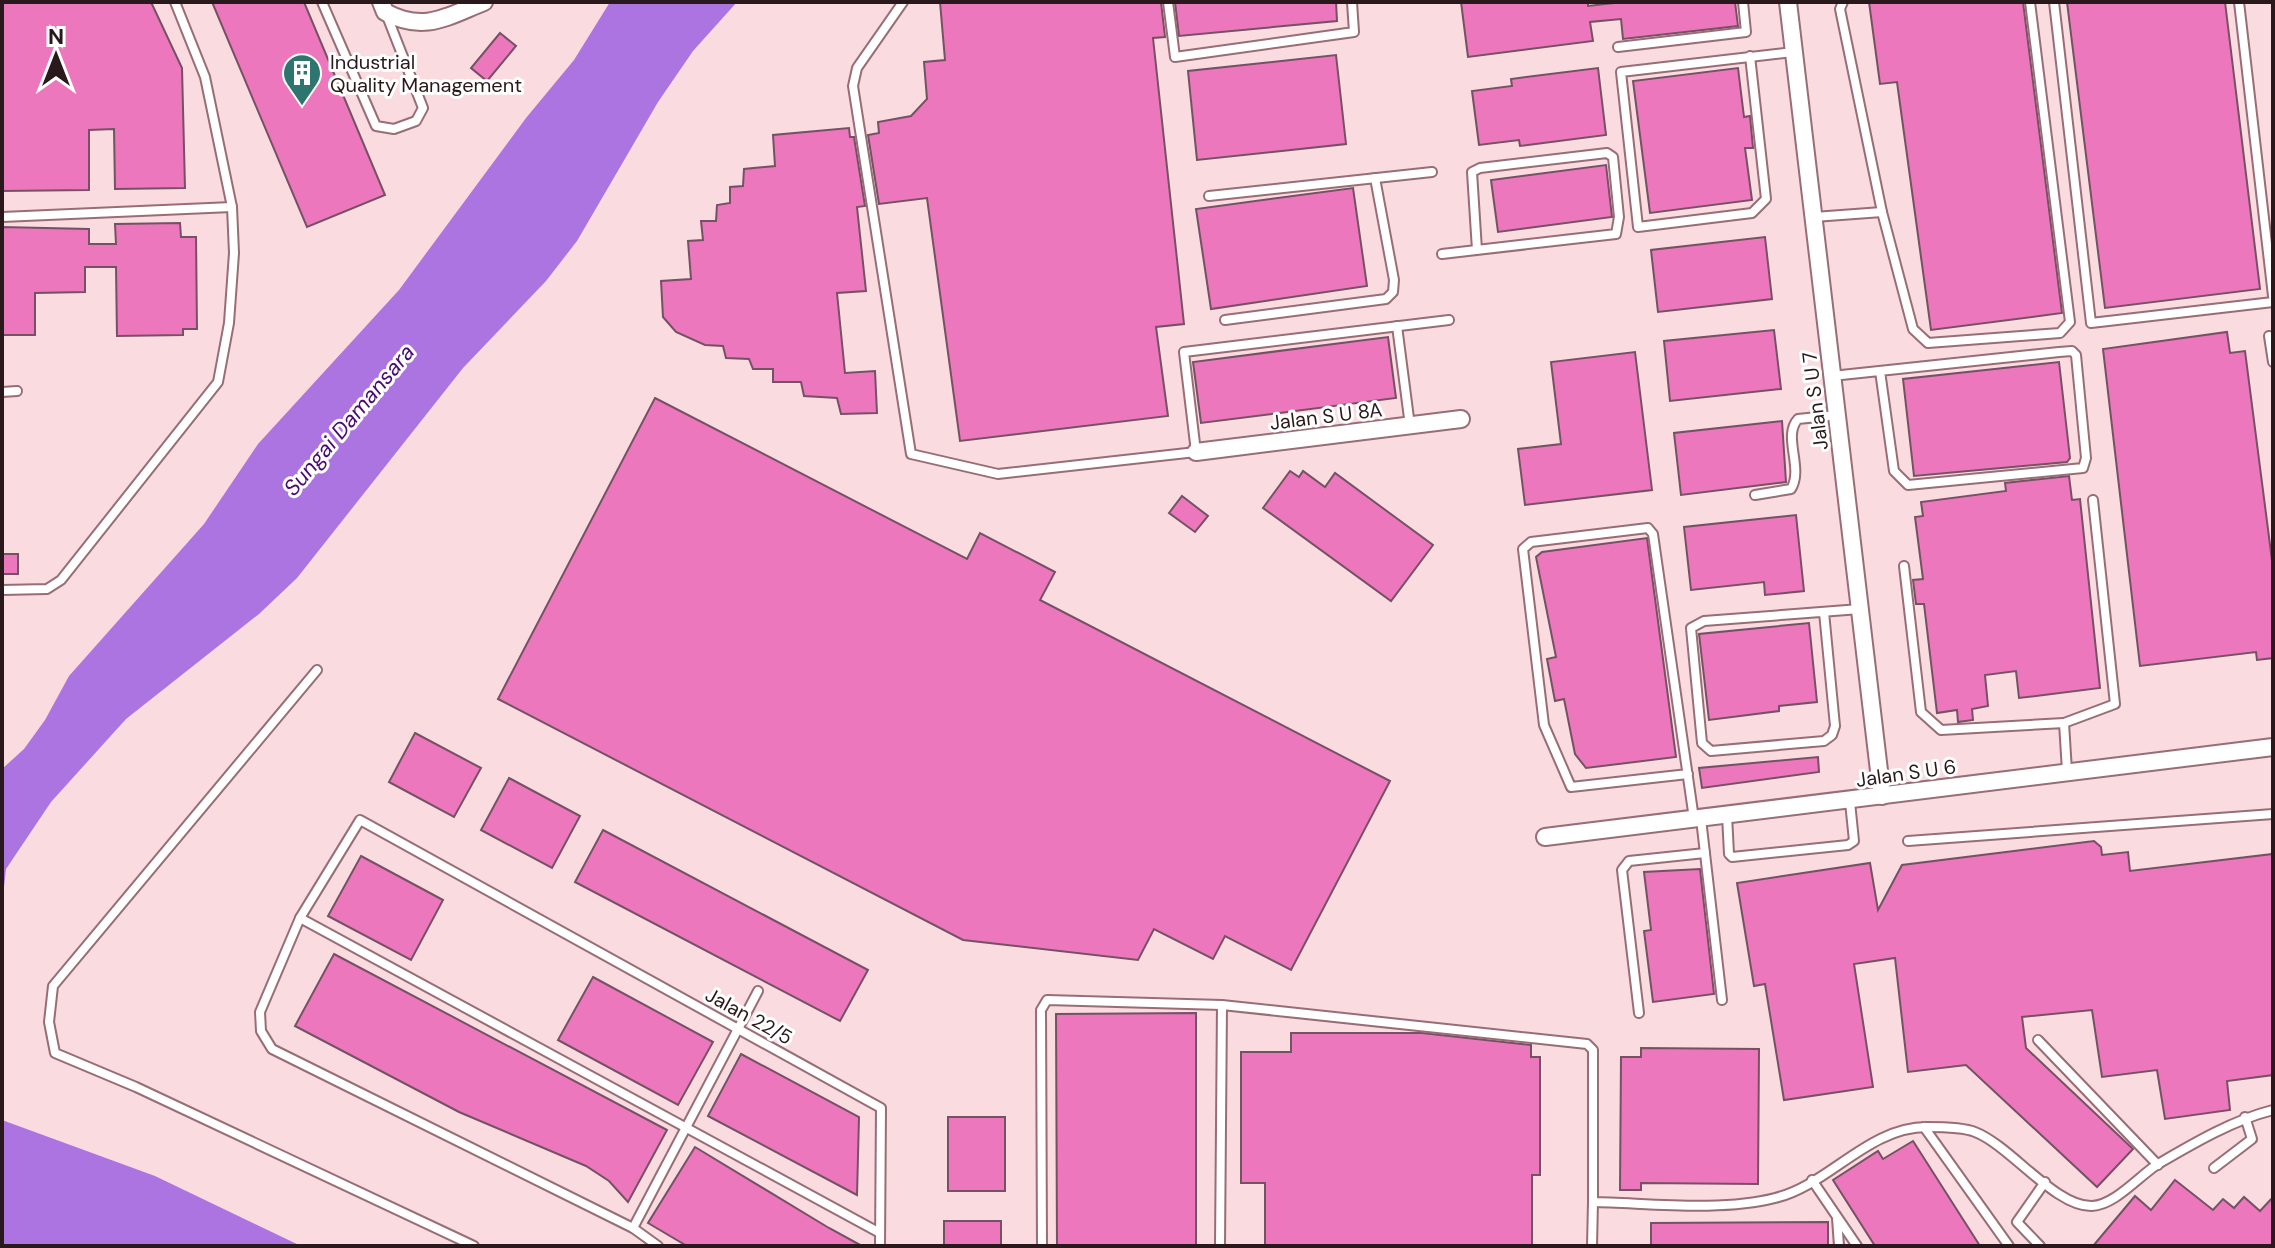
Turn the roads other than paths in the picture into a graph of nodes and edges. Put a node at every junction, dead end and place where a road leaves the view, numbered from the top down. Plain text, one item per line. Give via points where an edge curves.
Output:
1 (175, 2) edge
2 (322, 2) edge
3 (484, 2) edge
4 (903, 2) edge
5 (1168, 2) edge
6 (1352, 2) edge
7 (1743, 2) edge
8 (1788, 2) edge
9 (1843, 2) edge
10 (2030, 2) edge
11 (2054, 2) edge
12 (2239, 2) edge
13 (383, 7) edge
14 (1618, 47) dead end
15 (1793, 52) junction
16 (1750, 56) junction
17 (1432, 172) dead end
18 (1375, 178) junction
19 (1209, 196) dead end
20 (232, 207) junction
21 (1882, 212) junction
22 (2, 217) edge
23 (1813, 217) junction
24 (1477, 250) junction
25 (1442, 254) dead end
26 (2273, 299) edge
27 (1225, 320) dead end
28 (1449, 320) dead end
29 (1397, 326) junction
30 (2269, 336) dead end
31 (2273, 362) edge
32 (1880, 371) junction
33 (1832, 376) junction
34 (17, 391) dead end
35 (2, 392) edge
36 (1837, 415) junction
37 (1461, 419) dead end
38 (1410, 426) junction
39 (1196, 452) junction
40 (1755, 495) dead end
41 (2093, 500) dead end
42 (1904, 566) dead end
43 (2, 590) edge
44 (1860, 609) junction
45 (1824, 612) junction
46 (317, 670) dead end
47 (2064, 723) junction
48 (2273, 747) edge
49 (2067, 771) junction
50 (1688, 774) junction
51 (1882, 796) junction
52 (1850, 802) junction
53 (2273, 814) edge
54 (1727, 815) junction
55 (1698, 819) junction
56 (1545, 837) dead end
57 (1908, 841) dead end
58 (1705, 853) junction
59 (300, 918) junction
60 (758, 991) dead end
61 (1722, 1000) dead end
62 (1222, 1005) junction
63 (1639, 1013) dead end
64 (740, 1030) junction
65 (2038, 1040) dead end
66 (2273, 1110) edge
67 (2245, 1117) junction
68 (1924, 1127) junction
69 (687, 1128) junction
70 (2158, 1165) junction
71 (2214, 1168) dead end
72 (1812, 1180) junction
73 (2045, 1182) junction
74 (1593, 1202) junction
75 (1837, 1218) junction
76 (2017, 1222) junction
77 (633, 1228) junction
78 (880, 1233) junction
79 (2002, 1236) junction
80 (474, 1246) edge
81 (658, 1246) edge
82 (880, 1246) edge
83 (1042, 1246) edge
84 (1220, 1246) edge
85 (1592, 1246) edge
86 (1839, 1246) edge
87 (1857, 1246) edge
88 (2009, 1246) edge
89 (2040, 1246) edge

1 - 20 lane via 205,77
2 - 13 lane via 376,126 394,129 416,121 423,108
3 - 13 street via 433,22 407,23
4 - 39 lane via 857,68 853,86 911,454 998,474
5 - 6 lane via 1175,57 1354,32
7 - 14 lane via 1746,32
8 - 15 street, Jalan S U 7
9 - 21 lane via 1840,9
10 - 21 lane via 2070,322 2060,333 1928,343 1913,329
11 - 26 lane via 2091,323
12 - 26 lane
15 - 16 lane
15 - 23 street, Jalan S U 7
16 - 16 lane via 1766,199 1752,213 1638,227 1621,72
17 - 18 lane
18 - 19 lane
18 - 27 lane via 1394,280 1386,299
20 - 22 lane
20 - 43 lane via 229,323 218,382 61,580 47,589
21 - 23 lane
23 - 33 street, Jalan S U 7
24 - 24 lane via 1472,172 1607,153 1613,157 1616,234
24 - 25 lane
28 - 29 lane
29 - 38 lane
29 - 39 lane via 1184,352
30 - 31 lane
32 - 32 lane via 1894,471 1908,485 2083,468 2072,351
32 - 33 lane
33 - 36 street, Jalan S U 7
34 - 35 lane
36 - 40 lane via 1798,419 1792,433 1796,481 1791,489
36 - 44 street, Jalan S U 7
37 - 38 street, Jalan S U 8A
38 - 39 street, Jalan S U 8A
41 - 47 lane via 2115,704
42 - 47 lane via 1921,712 1941,730
44 - 45 lane
44 - 51 street, Jalan S U 7
45 - 45 lane via 1832,735 1824,741 1711,751 1702,743 1691,628 1704,621
46 - 80 lane via 53,986 49,1022 55,1053
47 - 49 lane
48 - 49 street, Jalan S U 6
49 - 51 street, Jalan S U 6
50 - 50 lane via 1653,534 1648,528 1531,542 1523,549 1544,725 1571,787
50 - 55 lane
51 - 52 street, Jalan S U 6
52 - 54 street, Jalan S U 6
52 - 54 lane via 1854,841 1848,845 1732,857
53 - 57 lane
54 - 55 street, Jalan S U 6
55 - 56 street, Jalan S U 6
55 - 58 lane
58 - 61 lane
58 - 63 lane via 1629,861 1622,870
59 - 64 lane, Jalan 22/5 via 360,820
59 - 69 lane
59 - 77 lane via 260,1012 261,1031 272,1049
60 - 64 lane
62 - 74 lane via 1591,1046
62 - 83 lane via 1047,1000 1041,1010
62 - 84 lane
64 - 69 lane
64 - 78 lane, Jalan 22/5 via 881,1108
65 - 70 lane
66 - 67 lane
67 - 70 lane
67 - 71 lane via 2252,1139
68 - 72 lane via 1883,1137
68 - 73 lane via 1974,1131
68 - 79 lane
69 - 77 lane
69 - 78 lane
70 - 73 lane via 2091,1206 2062,1197
72 - 74 lane via 1776,1198 1732,1203
72 - 75 lane
73 - 76 lane
74 - 85 lane
75 - 86 lane
75 - 87 lane
76 - 79 lane
76 - 89 lane
77 - 81 lane
78 - 82 lane, Jalan 22/5
79 - 88 lane

